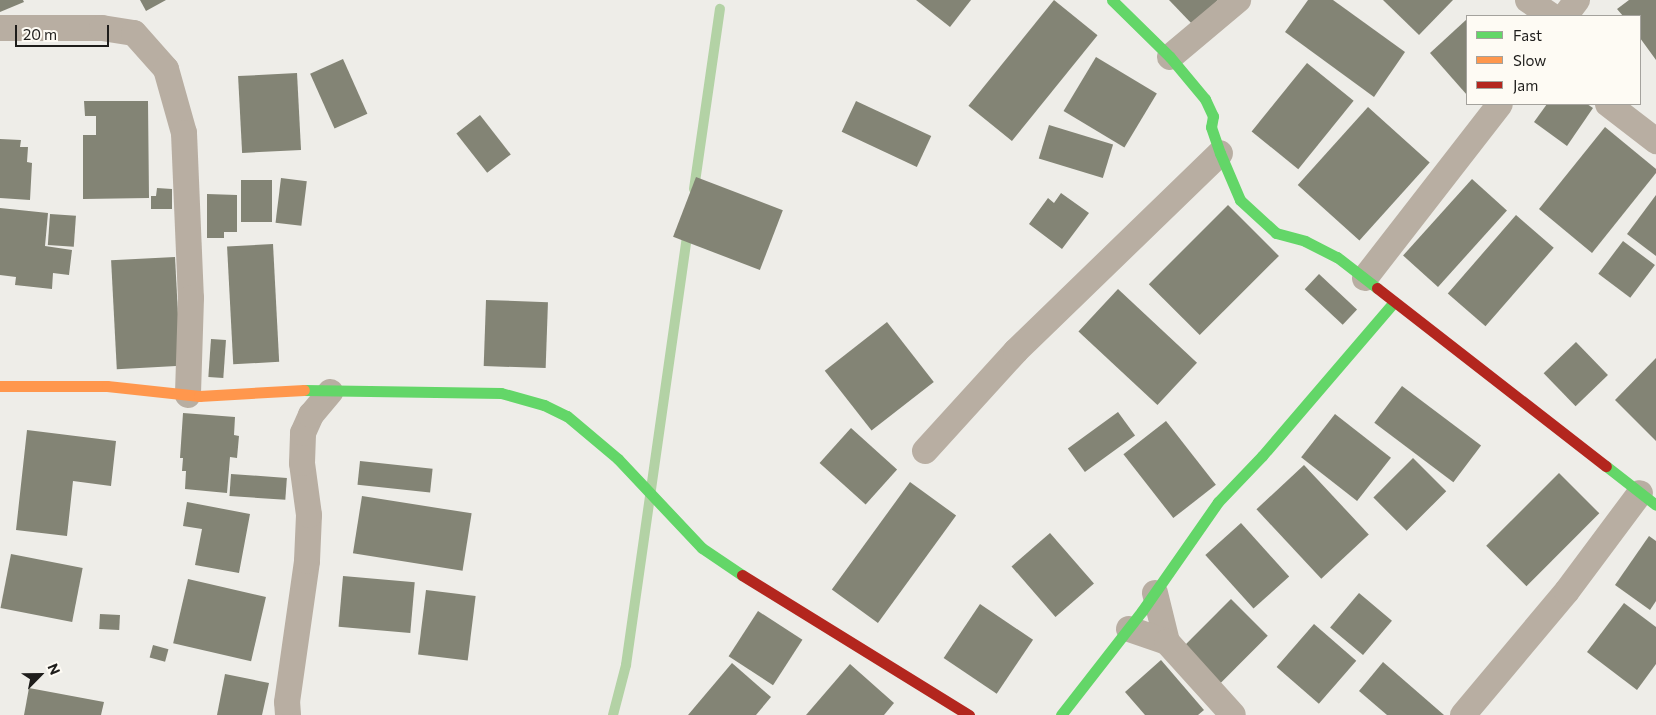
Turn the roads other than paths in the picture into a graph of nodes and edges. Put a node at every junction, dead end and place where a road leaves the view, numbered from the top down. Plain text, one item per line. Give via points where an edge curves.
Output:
1 (1112, 0) edge
2 (1238, 0) edge
3 (1528, 0) edge
4 (1577, 0) edge
5 (1550, 15) edge
6 (1566, 15) edge
7 (0, 28) edge
8 (1170, 57) junction
9 (1499, 105) edge
10 (1609, 105) edge
11 (1656, 141) edge
12 (1220, 152) junction
13 (1365, 278) junction
14 (1394, 302) junction
15 (0, 386) edge
16 (330, 392) junction
17 (188, 395) junction
18 (925, 451) dead end
19 (1648, 499) edge
20 (1155, 593) junction
21 (1129, 629) junction
22 (1167, 642) junction
23 (288, 715) edge
24 (969, 715) edge
25 (1061, 715) edge
26 (1233, 715) edge
27 (1463, 715) edge

1 - 8 street
2 - 8 street
3 - 5 street
4 - 6 street
7 - 17 street via 102,28 134,33 166,69 184,133 191,298
8 - 12 street via 1206,99
9 - 13 street
10 - 11 street
12 - 13 street via 1240,200 1276,233 1305,241 1329,253
12 - 18 street via 1016,351
13 - 14 street
14 - 19 street
14 - 20 street via 1262,456 1218,502
15 - 17 street via 107,386
16 - 17 street via 282,390
16 - 23 street via 311,415 303,434 302,463 310,515 308,561 287,702
16 - 24 street via 502,393 544,405 566,416 618,459 702,548 782,602 901,670
19 - 27 street
20 - 21 street
20 - 22 street
21 - 22 street
21 - 25 street
22 - 26 street

